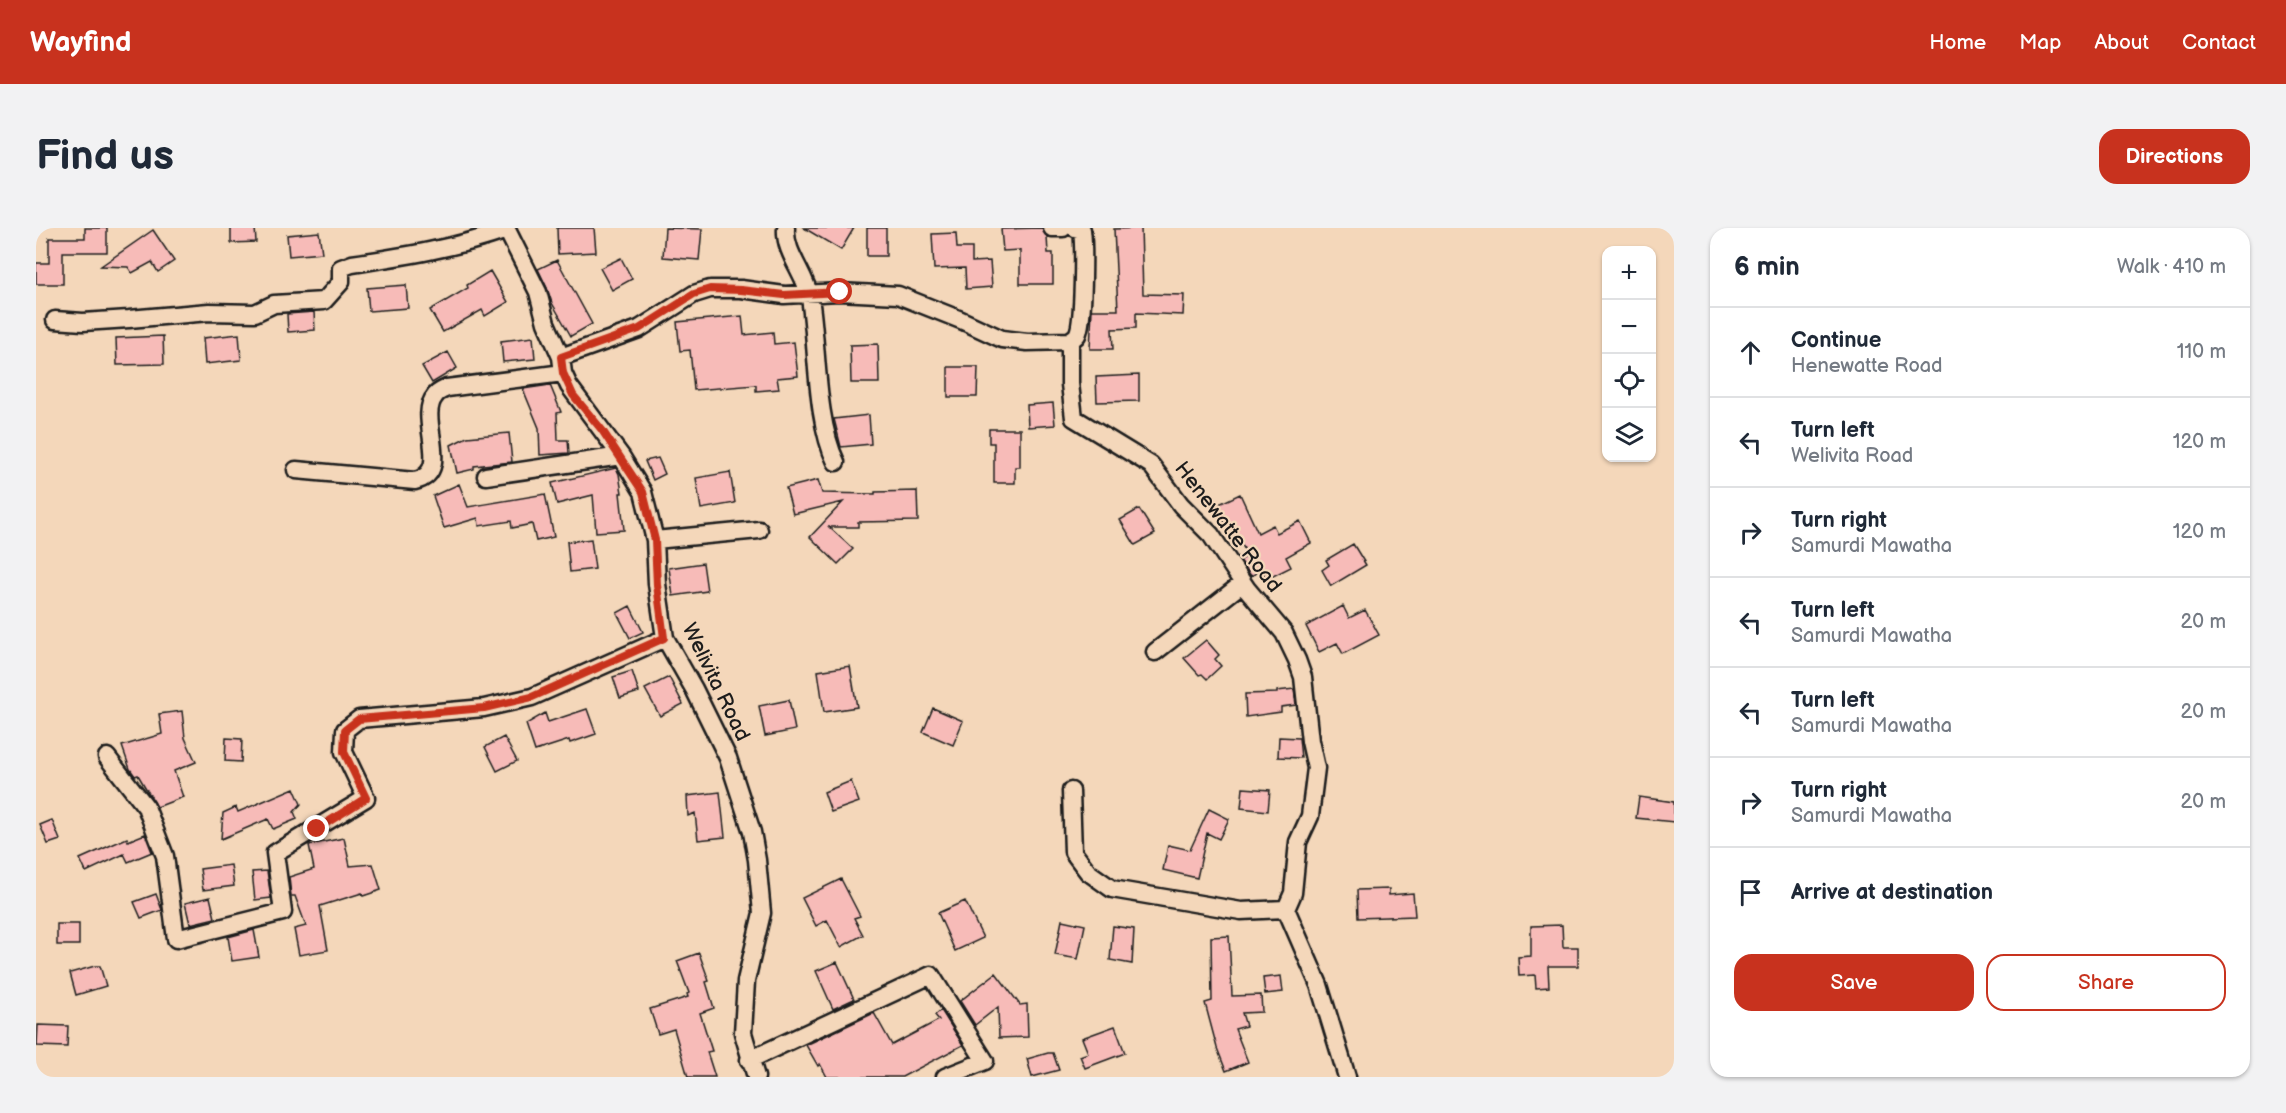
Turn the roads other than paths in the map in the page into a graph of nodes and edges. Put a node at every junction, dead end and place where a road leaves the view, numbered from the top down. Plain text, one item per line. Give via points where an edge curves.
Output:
1 (786, 228) edge
2 (1052, 228) edge
3 (1063, 228) edge
4 (1075, 228) edge
5 (506, 229) edge
6 (809, 295) junction
7 (55, 320) dead end
8 (1070, 341) junction
9 (562, 365) junction
10 (621, 456) junction
11 (836, 462) dead end
12 (296, 470) dead end
13 (486, 476) dead end
14 (759, 530) dead end
15 (655, 540) junction
16 (1243, 583) junction
17 (664, 638) junction
18 (1155, 652) dead end
19 (107, 757) dead end
20 (1071, 791) dead end
21 (1286, 909) junction
22 (749, 1060) junction
23 (756, 1077) edge
24 (945, 1077) edge
25 (1347, 1077) edge

1 - 6 street via 793,260
2 - 3 street
4 - 8 street via 1082,230 1083,261 1078,334
5 - 7 street via 475,242 341,268 341,282 324,301 274,304 255,313
5 - 9 street, Welivita Road via 538,292
6 - 8 street via 898,295 1002,339
6 - 9 street via 710,289 694,294 639,329
6 - 11 street via 823,417
8 - 16 street, Henewatte Road via 1074,418 1151,465 1211,536
9 - 10 street, Welivita Road via 573,395
9 - 12 street via 447,387 435,396 429,408 431,472 425,479
10 - 13 street
10 - 15 street, Welivita Road via 643,492
14 - 15 street
15 - 17 street, Welivita Road
16 - 18 street
16 - 21 street, Henewatte Road via 1284,633 1297,660 1316,768 1310,816 1298,842 1293,894
17 - 19 street via 532,697 484,708 359,719 345,730 344,752 366,798 275,853 283,912 176,939 165,856 146,807
17 - 22 street, Welivita Road via 728,758 752,832 762,913 746,981 743,1033
20 - 21 street via 1073,852 1088,872 1112,889 1241,911
21 - 25 street via 1319,985
22 - 23 street, Welivita Road
22 - 24 street via 931,975 985,1061

